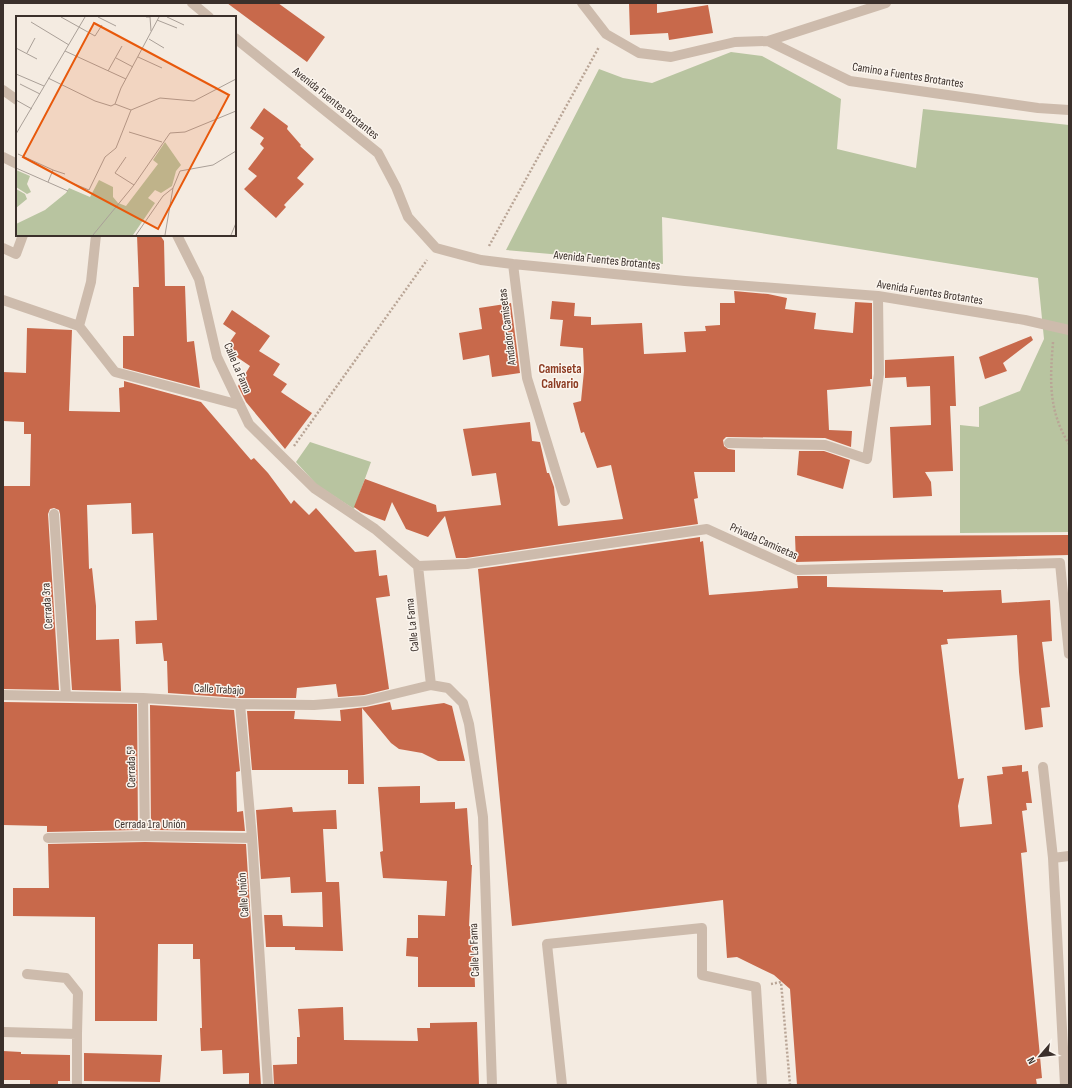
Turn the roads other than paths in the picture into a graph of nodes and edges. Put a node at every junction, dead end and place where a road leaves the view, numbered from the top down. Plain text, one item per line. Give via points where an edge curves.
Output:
1 (192, 3) edge
2 (582, 3) edge
3 (886, 3) edge
4 (208, 16) edge
5 (236, 39) edge
6 (768, 41) junction
7 (3, 90) edge
8 (16, 99) edge
9 (1069, 110) edge
10 (3, 157) edge
11 (16, 164) edge
12 (23, 236) edge
13 (96, 236) edge
14 (178, 236) edge
15 (3, 248) edge
16 (513, 264) junction
17 (878, 296) junction
18 (3, 300) edge
19 (79, 326) junction
20 (1069, 330) edge
21 (240, 406) junction
22 (729, 443) dead end
23 (565, 501) dead end
24 (54, 514) dead end
25 (418, 566) junction
26 (1069, 654) edge
27 (431, 685) junction
28 (3, 695) edge
29 (66, 696) junction
30 (143, 698) junction
31 (240, 704) junction
32 (1043, 767) dead end
33 (145, 836) junction
34 (48, 838) dead end
35 (252, 838) junction
36 (1069, 856) edge
37 (1053, 858) junction
38 (27, 974) dead end
39 (3, 1032) edge
40 (77, 1034) junction
41 (77, 1085) edge
42 (268, 1085) edge
43 (492, 1085) edge
44 (562, 1085) edge
45 (762, 1085) edge
46 (1065, 1085) edge

1 - 4 street
2 - 6 street, Camino a Fuentes Brotantes via 606,34 639,53 671,57 735,42
3 - 6 street
5 - 16 street, Avenida Fuentes Brotantes via 378,153 396,186 408,216 436,248 481,260
6 - 9 street, Camino a Fuentes Brotantes via 850,81 1038,108
7 - 8 street
10 - 11 street
12 - 15 street via 16,254
13 - 19 street via 92,282
14 - 21 street, Calle La Fama via 199,279 217,357
16 - 17 street, Avenida Fuentes Brotantes
16 - 23 street, Andador Camisetas via 527,378
17 - 20 street, Avenida Fuentes Brotantes via 1025,320
17 - 22 street via 879,374 867,459 825,445
18 - 19 street
19 - 21 street via 115,372
21 - 25 street, Calle La Fama via 249,424 314,488 375,529
24 - 29 street, Cerrada 3ra
25 - 26 street, Privada Camisetas via 467,564 707,529 796,570 1060,563
25 - 27 street, Calle La Fama
27 - 31 street, Calle Trabajo via 365,700 314,705
27 - 43 street, Calle La Fama via 448,688 463,703 469,724 483,817
28 - 29 street, Calle Trabajo
29 - 30 street, Calle Trabajo
30 - 31 street, Calle Trabajo
30 - 33 street, Cerrada 5º
31 - 35 street, Calle Unión
32 - 37 street
33 - 34 street, Cerrada 1ra Unión
33 - 35 street, Cerrada 1ra Unión
35 - 42 street, Calle Unión
36 - 37 street
37 - 46 street
38 - 40 street via 66,978 78,993
39 - 40 street
40 - 41 street
44 - 45 street via 548,944 702,928 702,974 756,987

